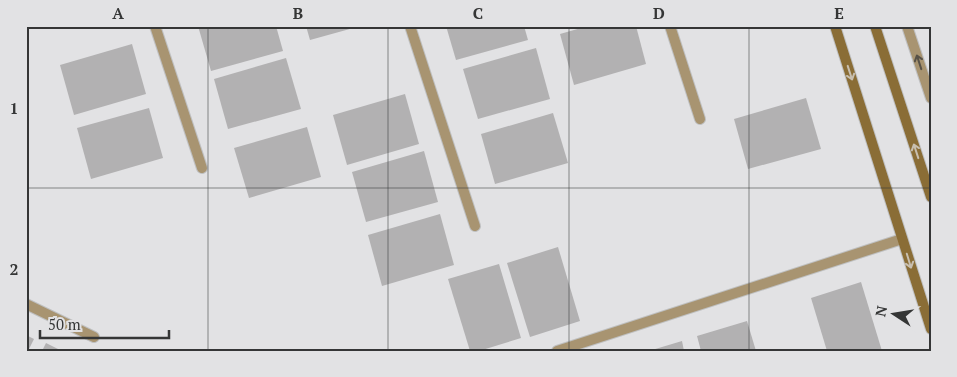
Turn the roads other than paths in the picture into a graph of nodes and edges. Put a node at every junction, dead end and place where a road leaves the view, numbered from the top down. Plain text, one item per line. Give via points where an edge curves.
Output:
1 (155, 26) edge
2 (410, 26) edge
3 (670, 26) edge
4 (835, 26) edge
5 (875, 26) edge
6 (907, 26) edge
7 (931, 98) edge
8 (700, 119) dead end
9 (202, 168) dead end
10 (931, 197) edge
11 (475, 226) dead end
12 (902, 239) junction
13 (26, 304) edge
14 (931, 329) edge
15 (94, 337) dead end
16 (557, 351) edge

1 - 9 street
2 - 11 street
3 - 8 street
4 -> 12 main road
10 -> 5 main road
7 -> 6 street
12 -> 14 main road
12 - 16 street
13 - 15 street

